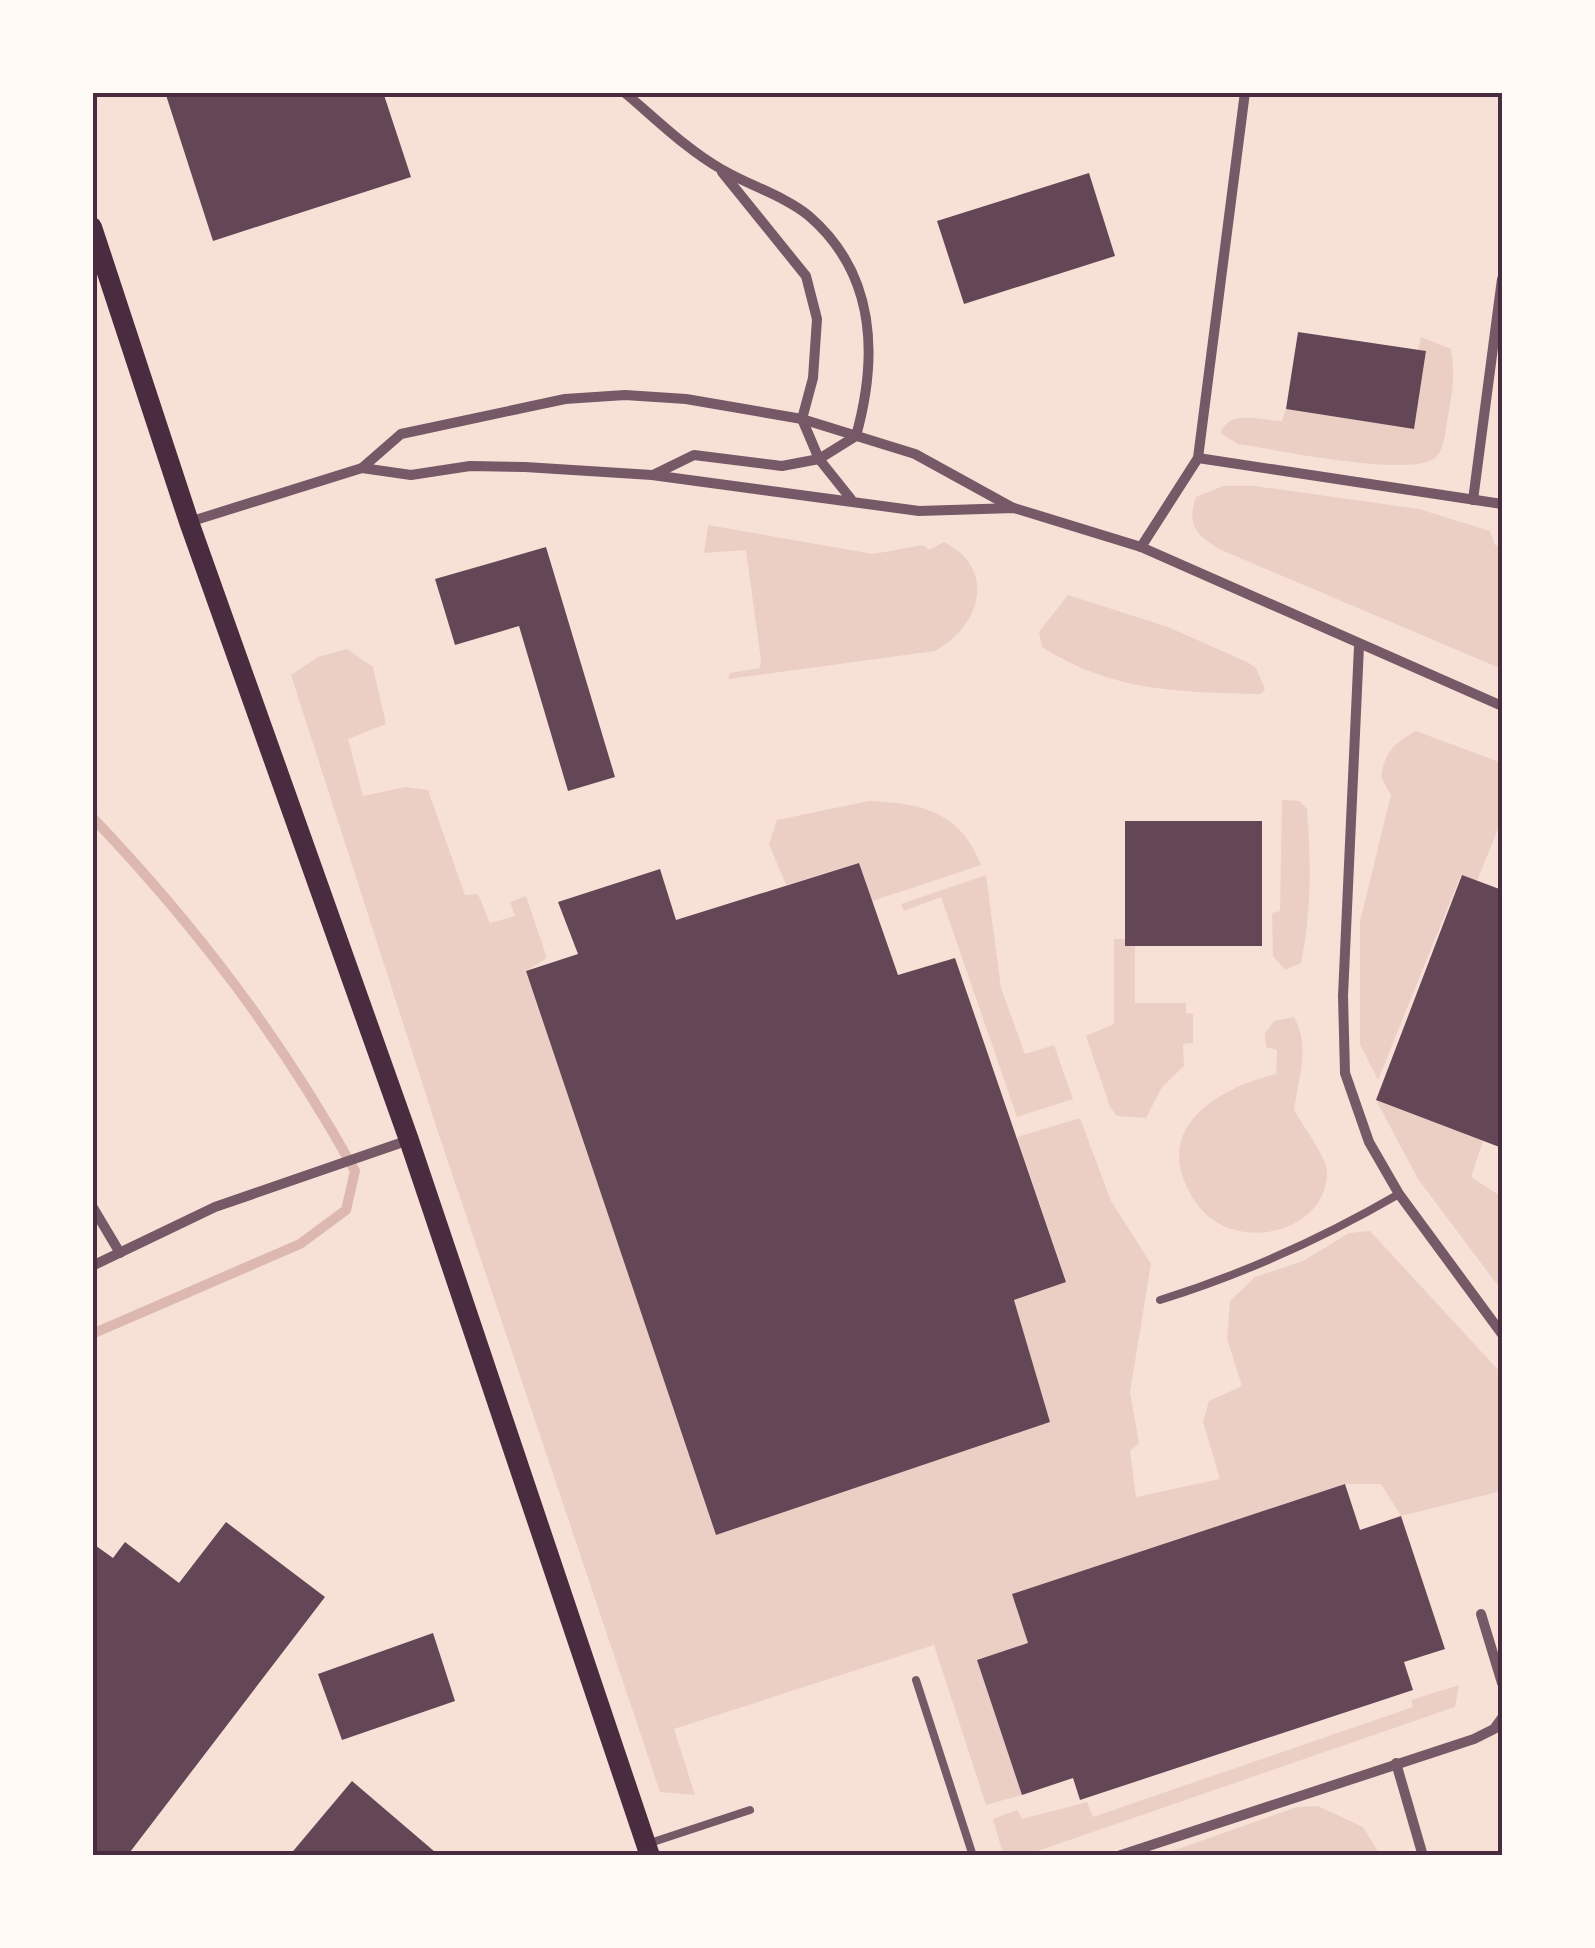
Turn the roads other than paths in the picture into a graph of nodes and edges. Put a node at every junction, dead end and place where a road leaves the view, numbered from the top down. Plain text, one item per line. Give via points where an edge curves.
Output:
1 (624, 92) edge
2 (1246, 92) edge
3 (718, 168) junction
4 (92, 228) edge
5 (1502, 279) edge
6 (802, 419) junction
7 (856, 436) junction
8 (1198, 458) junction
9 (819, 459) junction
10 (362, 468) junction
11 (652, 475) junction
12 (851, 499) junction
13 (1473, 500) junction
14 (1502, 504) edge
15 (1014, 508) junction
16 (188, 522) junction
17 (1141, 547) junction
18 (1360, 646) junction
19 (1502, 706) edge
20 (410, 1140) junction
21 (1399, 1194) junction
22 (92, 1206) edge
23 (120, 1253) junction
24 (92, 1266) edge
25 (1160, 1300) dead end
26 (1502, 1334) edge
27 (1481, 1614) dead end
28 (916, 1680) dead end
29 (1502, 1683) edge
30 (1502, 1718) edge
31 (1396, 1763) junction
32 (750, 1810) dead end
33 (648, 1850) edge
34 (973, 1856) edge
35 (1118, 1856) edge
36 (1423, 1856) edge

1 - 3 street
2 - 8 street
3 - 6 street via 806,276 817,319
3 - 7 street via 808,216 854,270 871,335 868,393
4 - 16 main road
5 - 13 street
6 - 7 street
6 - 9 street
6 - 10 street via 686,399 565,399 401,434
7 - 9 street
7 - 15 street via 915,454
8 - 13 street
8 - 17 street
9 - 11 street via 782,466 694,455
9 - 12 street
10 - 11 street via 411,475 470,466
10 - 16 street
11 - 12 street
12 - 15 street via 919,511
13 - 14 street
15 - 17 street
16 - 20 main road
17 - 18 street
18 - 19 street
18 - 21 street via 1342,996 1345,1073 1368,1142
20 - 23 street via 215,1207
20 - 33 main road
21 - 25 lane via 1228,1278
21 - 26 street
22 - 23 street
23 - 24 street
27 - 29 street
28 - 34 lane
30 - 31 street via 1474,1739
31 - 35 street
31 - 36 street
32 - 33 lane

